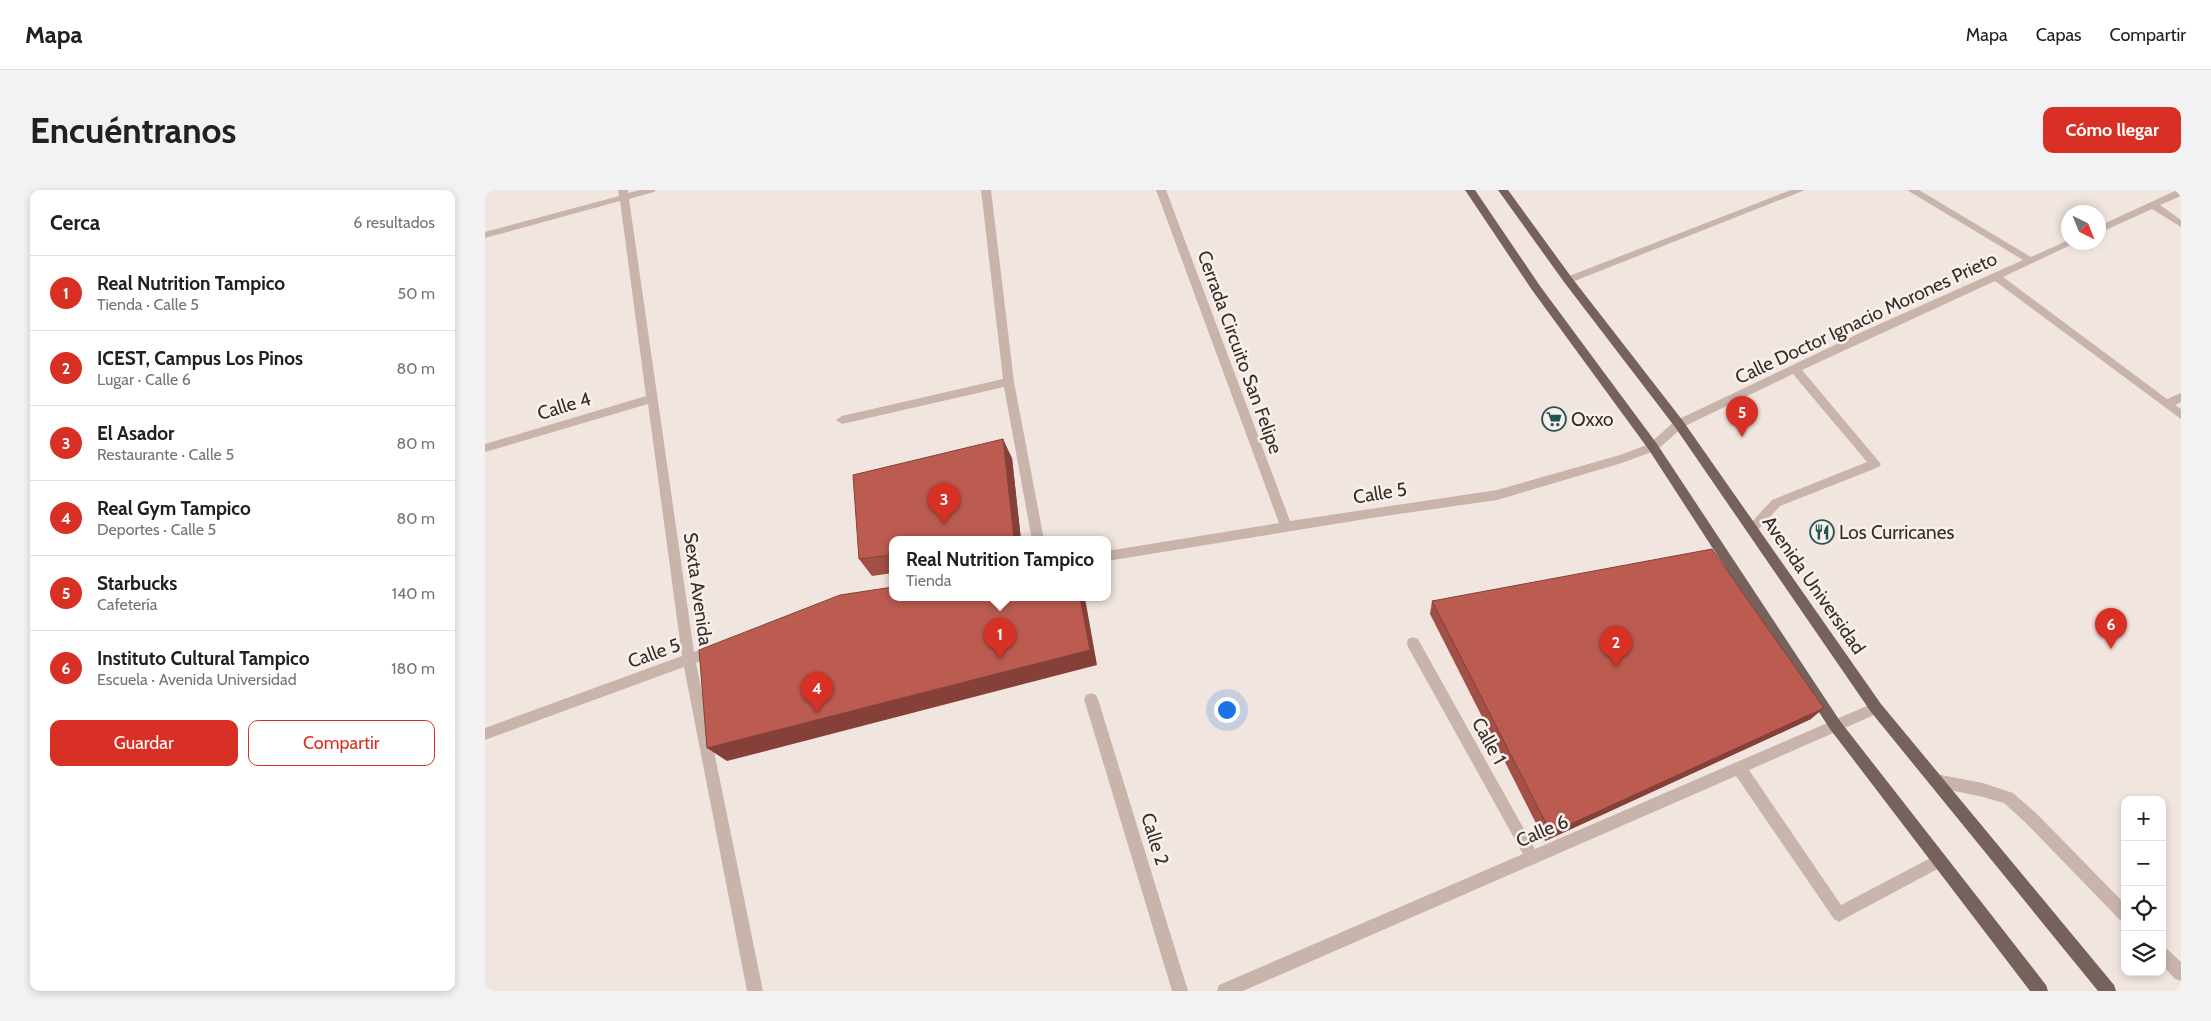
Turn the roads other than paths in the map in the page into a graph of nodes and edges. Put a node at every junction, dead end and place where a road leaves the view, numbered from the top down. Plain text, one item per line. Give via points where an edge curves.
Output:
1 (651, 190) edge
2 (986, 190) edge
3 (1161, 190) edge
4 (1470, 190) edge
5 (1503, 190) edge
6 (1800, 190) edge
7 (1912, 190) edge
8 (2181, 192) edge
9 (624, 194) edge
10 (2153, 205) junction
11 (2181, 224) edge
12 (2106, 227) edge
13 (485, 235) edge
14 (2061, 247) edge
15 (2031, 261) junction
16 (1996, 277) junction
17 (1568, 280) junction
18 (1795, 369) junction
19 (1009, 382) junction
20 (2181, 396) edge
21 (653, 398) junction
22 (2166, 404) junction
23 (2181, 415) edge
24 (842, 420) dead end
25 (1679, 424) junction
26 (1653, 447) junction
27 (485, 448) edge
28 (1286, 527) junction
29 (1752, 529) junction
30 (1037, 536) edge
31 (1111, 555) edge
32 (1413, 643) dead end
33 (725, 646) edge
34 (689, 660) junction
35 (1091, 698) dead end
36 (1876, 708) junction
37 (1835, 725) junction
38 (485, 734) edge
39 (1739, 768) junction
40 (1936, 781) junction
41 (1532, 857) junction
42 (1940, 860) junction
43 (2121, 911) edge
44 (2166, 958) edge
45 (2181, 973) edge
46 (755, 991) edge
47 (1180, 991) edge
48 (1225, 991) edge
49 (2040, 991) edge
50 (2108, 991) edge

1 - 9 street
2 - 19 street
3 - 28 street, Cerrada Circuito San Felipe
4 - 26 main road
5 - 17 main road, Avenida Universidad
6 - 17 street
7 - 15 street
8 - 10 street
9 - 13 street
9 - 21 street, Sexta Avenida
10 - 11 street
10 - 12 street
14 - 15 street, Calle Doctor Ignacio Morones Prieto
15 - 16 street, Calle Doctor Ignacio Morones Prieto
16 - 18 street, Calle Doctor Ignacio Morones Prieto
16 - 22 street
17 - 25 main road, Avenida Universidad
18 - 25 street, Calle Doctor Ignacio Morones Prieto
18 - 29 street via 1875,464 1776,503
19 - 24 street
19 - 30 street
20 - 22 street
21 - 27 street, Calle 4
21 - 34 street, Sexta Avenida
22 - 23 street
25 - 26 street, Calle Doctor Ignacio Morones Prieto
25 - 29 main road, Avenida Universidad
26 - 28 street, Calle 5 via 1623,459 1497,495
26 - 37 main road
28 - 31 street, Calle 5
29 - 36 main road, Avenida Universidad
32 - 41 street, Calle 1
33 - 34 street, Calle 5
34 - 38 street, Calle 5
34 - 46 street, Sexta Avenida
35 - 47 street, Calle 2
36 - 37 street, Calle 6
36 - 40 main road, Avenida Universidad
37 - 39 street, Calle 6
37 - 42 main road
39 - 41 street, Calle 6
39 - 42 street via 1839,914
40 - 43 street via 2008,798
40 - 50 main road, Avenida Universidad
41 - 48 street, Calle 6
42 - 49 main road
44 - 45 street

